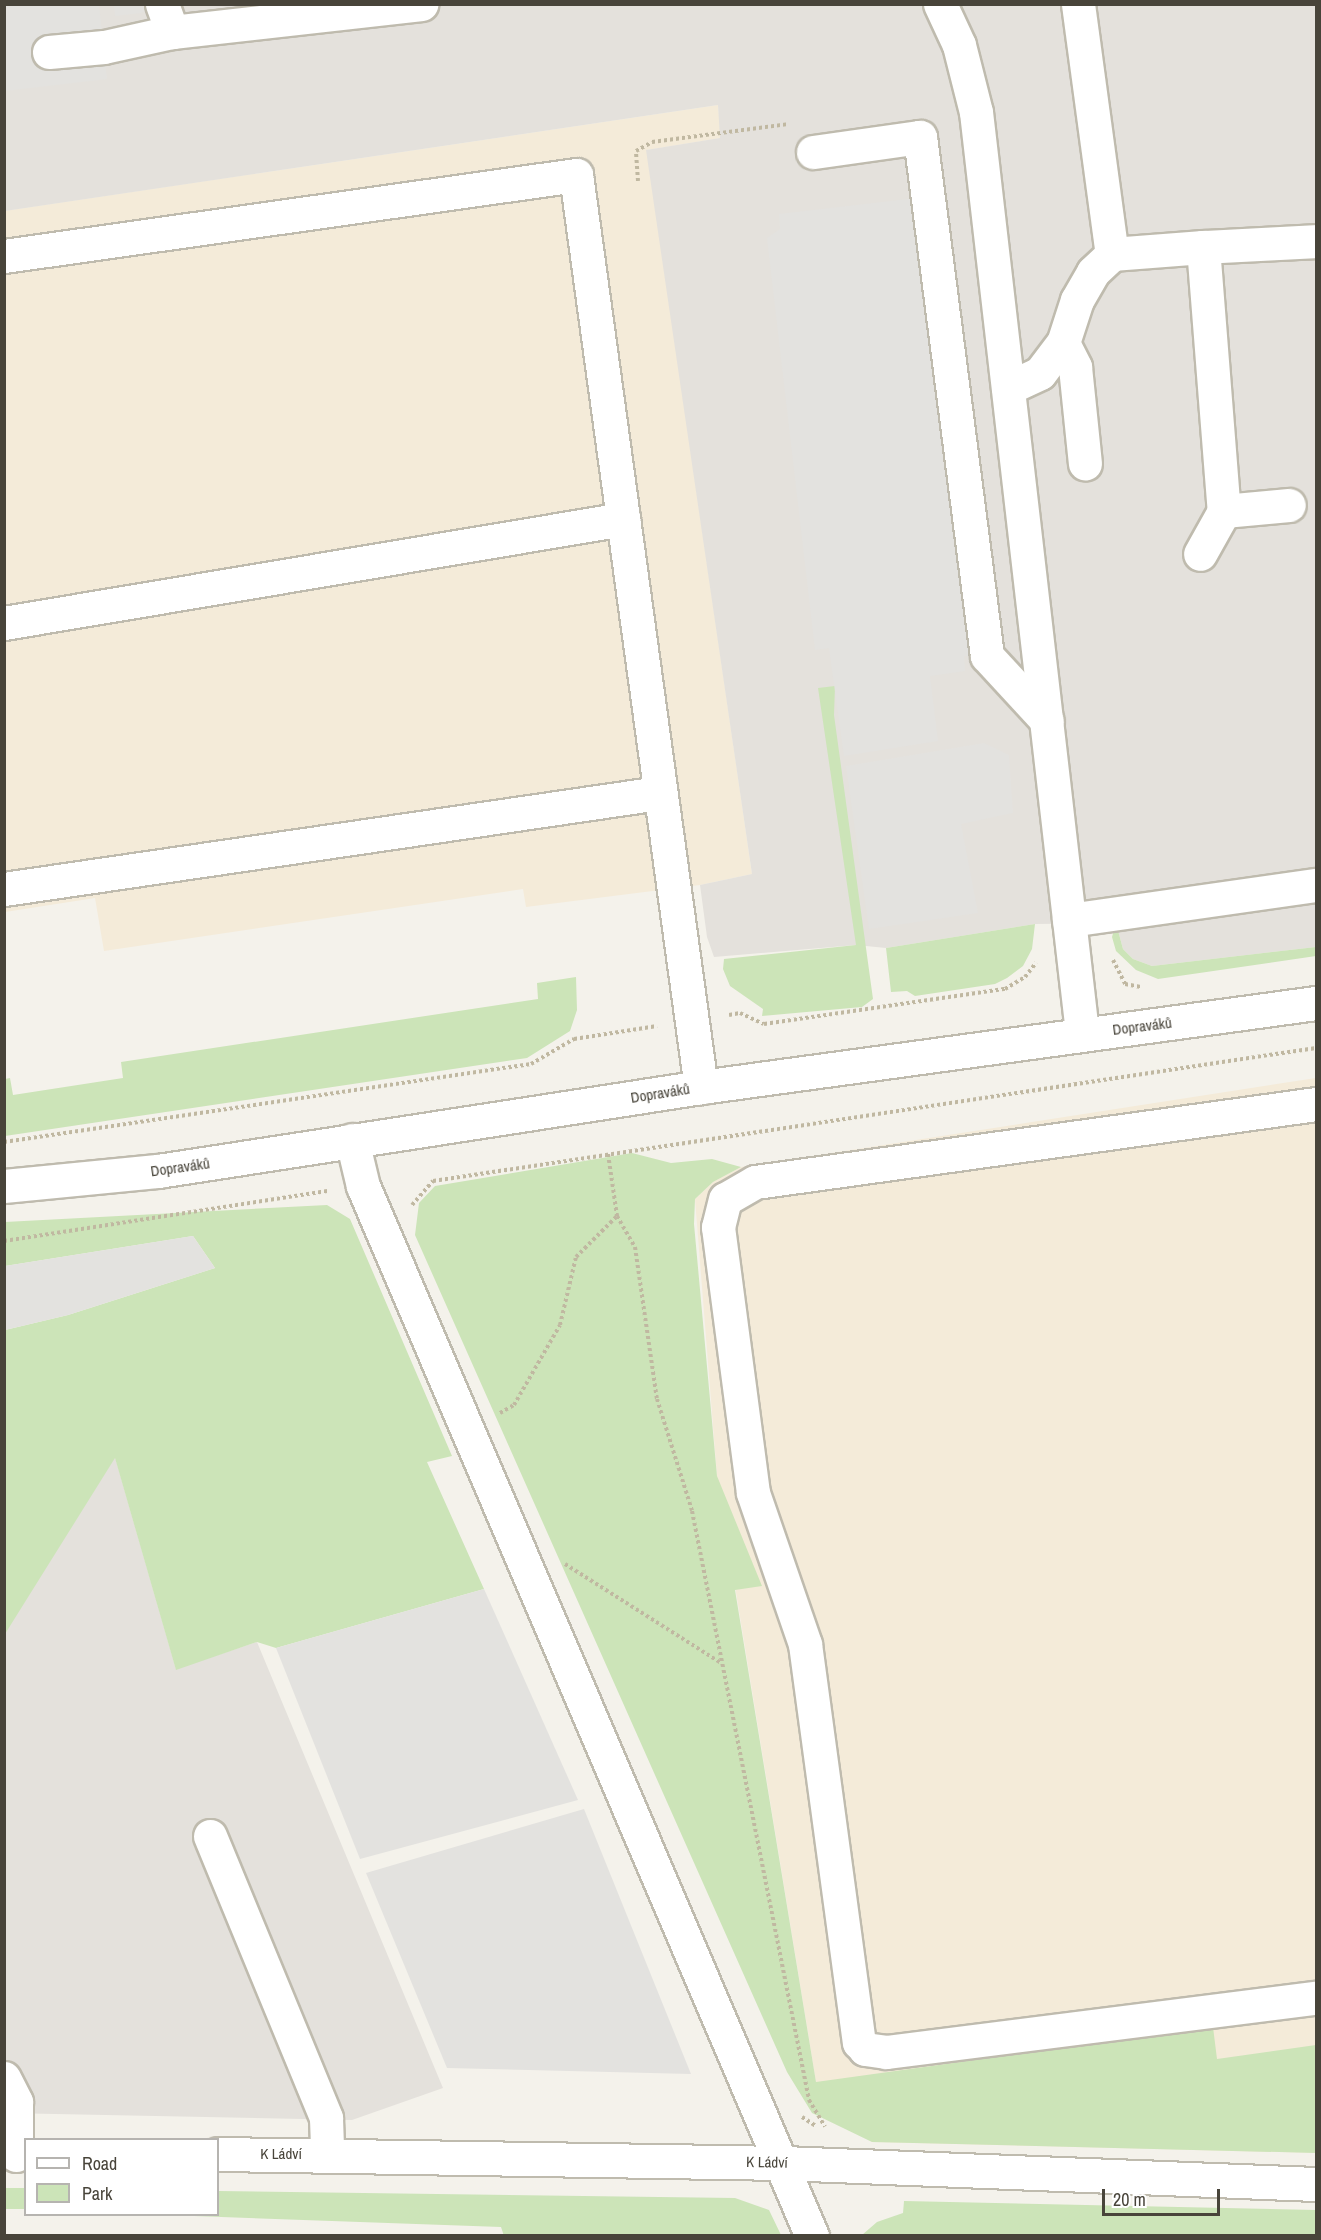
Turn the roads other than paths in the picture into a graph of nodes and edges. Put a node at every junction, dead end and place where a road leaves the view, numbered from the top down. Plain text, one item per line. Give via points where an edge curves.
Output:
1 (421, 4) edge
2 (940, 4) edge
3 (1078, 4) edge
4 (275, 13) edge
5 (167, 18) edge
6 (49, 52) dead end
7 (813, 152) dead end
8 (1317, 241) edge
9 (1203, 247) junction
10 (1112, 254) junction
11 (4, 256) edge
12 (1063, 343) junction
13 (1008, 388) junction
14 (1085, 463) dead end
15 (1289, 505) dead end
16 (1224, 510) junction
17 (623, 519) junction
18 (1200, 554) dead end
19 (4, 623) edge
20 (1047, 721) junction
21 (659, 793) junction
22 (1317, 885) edge
23 (4, 889) edge
24 (1069, 920) junction
25 (1317, 1002) edge
26 (1082, 1033) junction
27 (701, 1087) junction
28 (1317, 1104) edge
29 (352, 1140) junction
30 (4, 1186) edge
31 (210, 1836) dead end
32 (1317, 1998) edge
33 (4, 2078) edge
34 (327, 2153) junction
35 (219, 2154) edge
36 (15, 2155) edge
37 (783, 2163) junction
38 (1317, 2184) edge
39 (812, 2235) edge

1 - 4 street via 338,15
2 - 13 street via 959,45 976,112
3 - 10 street
4 - 5 street
5 - 6 street via 104,47
7 - 20 street via 920,137 987,656
8 - 9 street
9 - 10 street
9 - 16 street
10 - 12 street via 1093,272 1077,300
11 - 17 street via 576,175
12 - 13 street via 1040,373
12 - 14 street via 1075,367
13 - 20 street
15 - 16 street
16 - 18 street
17 - 19 street
17 - 21 street
20 - 24 street
21 - 23 street
21 - 27 street
22 - 24 street
24 - 26 street
25 - 26 street, Dopraváků
26 - 27 street, Dopraváků
27 - 29 street, Dopraváků
28 - 32 street via 755,1182 725,1199 718,1227 753,1493 805,1644 859,2042 865,2049 886,2052
29 - 30 street, Dopraváků via 158,1171
29 - 37 street via 363,1186
31 - 34 street via 326,2118
33 - 36 street via 16,2102
34 - 35 street, K Ládví
34 - 37 street, K Ládví
37 - 38 street, K Ládví
37 - 39 street

